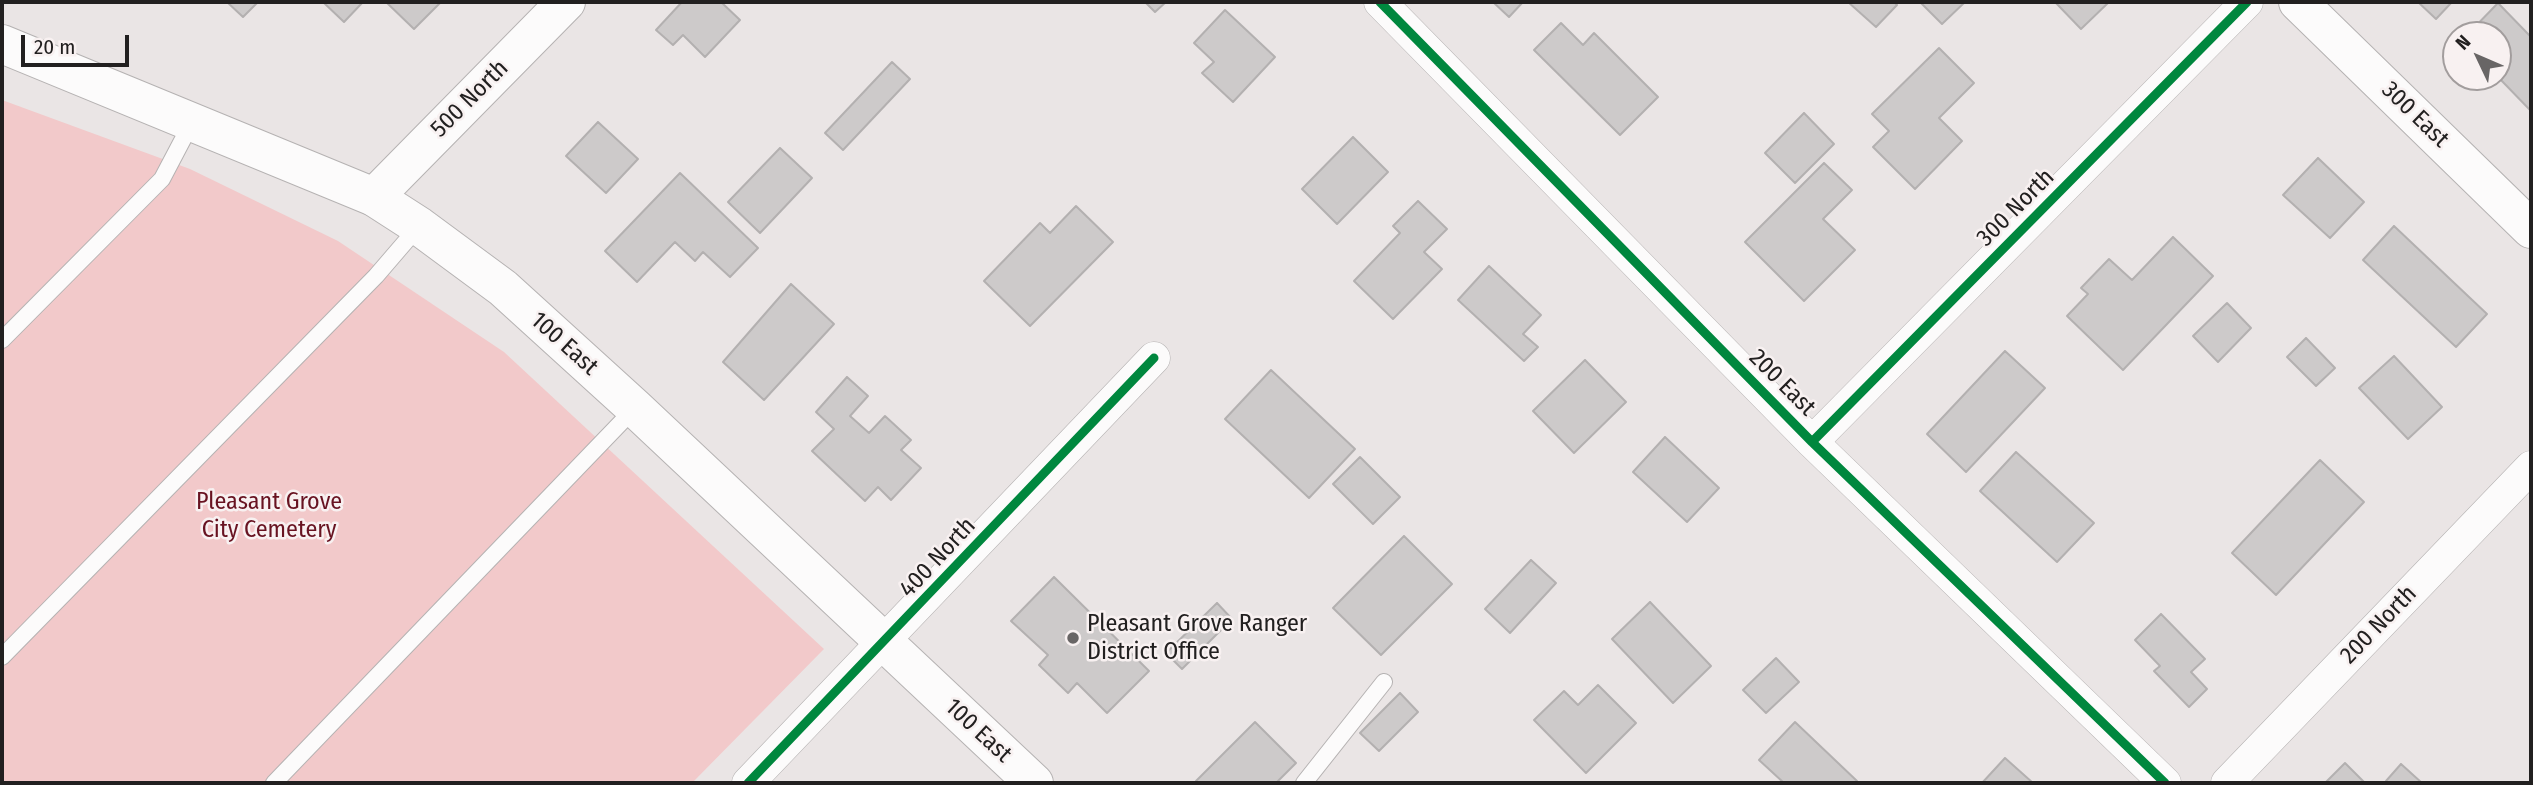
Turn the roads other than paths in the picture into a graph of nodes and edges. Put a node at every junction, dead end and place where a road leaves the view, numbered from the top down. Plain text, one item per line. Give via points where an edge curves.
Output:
1 (566, 2) edge
2 (1380, 2) edge
3 (2247, 2) edge
4 (2298, 2) edge
5 (2, 44) edge
6 (193, 121) junction
7 (374, 197) junction
8 (419, 226) junction
9 (2531, 229) edge
10 (2, 340) edge
11 (1154, 358) dead end
12 (635, 408) junction
13 (1812, 442) junction
14 (2531, 467) edge
15 (884, 642) junction
16 (2, 657) edge
17 (1384, 682) dead end
18 (274, 783) edge
19 (748, 783) edge
20 (1034, 783) edge
21 (1304, 783) edge
22 (2165, 783) edge
23 (2227, 783) edge

1 - 7 main road, 500 North
2 - 13 street, 200 East
3 - 13 street, 300 North
4 - 9 main road, 300 East
5 - 6 main road, 100 East
6 - 7 main road, 100 East
6 - 10 lane via 162,179
7 - 8 main road, 100 East
8 - 12 main road, 100 East via 502,288
8 - 16 lane via 376,276
11 - 15 street, 400 North
12 - 15 main road, 100 East
12 - 18 lane
13 - 22 street, 200 East
14 - 23 street, 200 North
15 - 19 street, 400 North
15 - 20 main road, 100 East
17 - 21 lane

